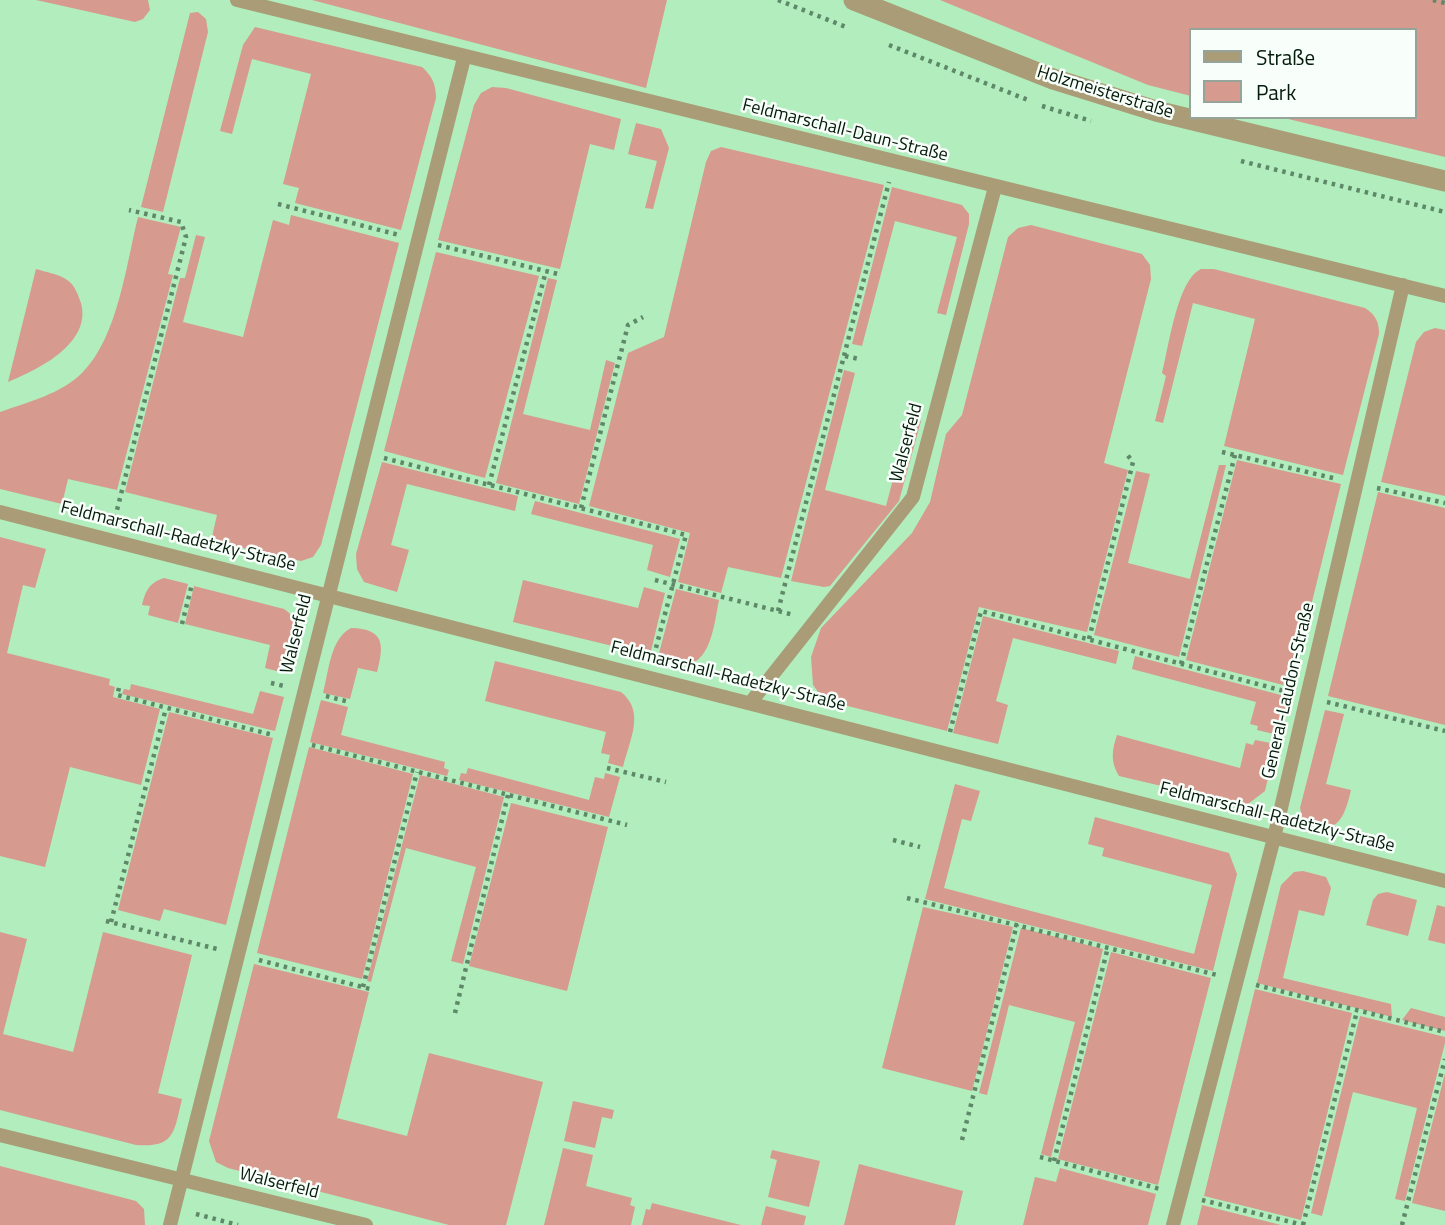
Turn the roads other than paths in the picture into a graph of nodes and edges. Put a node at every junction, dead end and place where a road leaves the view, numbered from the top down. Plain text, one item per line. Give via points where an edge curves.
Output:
1 (237, 0) edge
2 (854, 0) edge
3 (464, 58) junction
4 (1445, 181) edge
5 (995, 187) junction
6 (1403, 285) junction
7 (1445, 296) edge
8 (0, 512) edge
9 (327, 595) junction
10 (751, 702) junction
11 (1274, 838) junction
12 (1445, 881) edge
13 (0, 1135) edge
14 (182, 1180) junction
15 (170, 1225) edge
16 (366, 1225) edge
17 (1172, 1225) edge

1 - 3 lane, Feldmarschall-Daun-Straße
2 - 4 street, Holzmeisterstraße via 1053,79 1156,111
3 - 5 lane, Feldmarschall-Daun-Straße
3 - 9 lane, Walserfeld
5 - 6 lane, Feldmarschall-Daun-Straße
5 - 10 lane, Walserfeld via 913,497
6 - 7 lane, Feldmarschall-Daun-Straße
6 - 11 lane, General-Laudon-Straße
8 - 9 lane, Feldmarschall-Radetzky-Straße
9 - 10 lane, Feldmarschall-Radetzky-Straße
9 - 14 lane, Walserfeld
10 - 11 lane, Feldmarschall-Radetzky-Straße
11 - 12 lane, Feldmarschall-Radetzky-Straße
11 - 17 lane, General-Laudon-Straße
13 - 14 lane, Walserfeld
14 - 15 lane, Walserfeld
14 - 16 lane, Walserfeld

